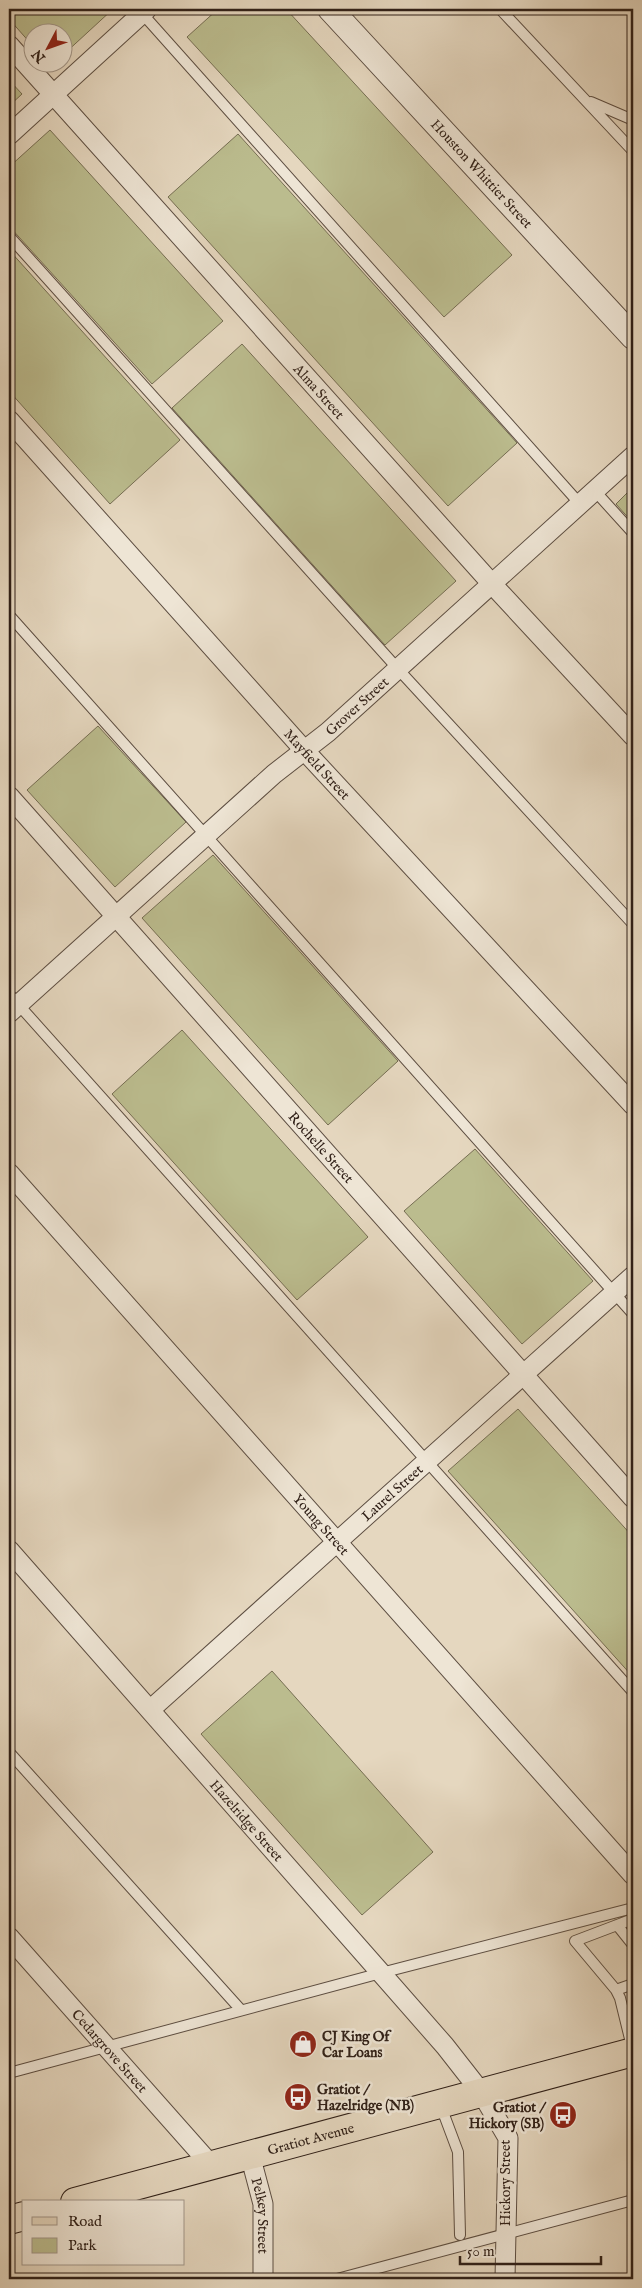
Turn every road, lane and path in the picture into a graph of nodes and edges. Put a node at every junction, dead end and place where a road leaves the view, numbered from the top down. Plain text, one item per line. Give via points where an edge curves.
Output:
1 (330, 9) edge
2 (500, 9) edge
3 (142, 10) edge
4 (9, 45) edge
5 (54, 94) junction
6 (585, 99) junction
7 (633, 120) edge
8 (9, 136) edge
9 (633, 151) edge
10 (9, 236) edge
11 (633, 338) edge
12 (9, 420) edge
13 (633, 456) edge
14 (595, 491) junction
15 (580, 504) junction
16 (633, 532) edge
17 (492, 584) junction
18 (9, 615) edge
19 (398, 669) junction
20 (633, 736) edge
21 (304, 750) junction
22 (9, 796) edge
23 (205, 836) junction
24 (116, 917) junction
25 (633, 924) edge
26 (12, 1004) edge
27 (633, 1105) edge
28 (9, 1173) edge
29 (633, 1276) edge
30 (614, 1293) junction
31 (633, 1314) edge
32 (524, 1375) junction
33 (426, 1462) junction
34 (633, 1498) edge
35 (338, 1542) junction
36 (9, 1550) edge
37 (633, 1692) edge
38 (151, 1709) junction
39 (9, 1752) edge
40 (633, 1875) edge
41 (633, 1908) edge
42 (633, 1919) edge
43 (617, 1926) junction
44 (9, 1937) edge
45 (633, 1945) edge
46 (381, 1973) junction
47 (633, 1984) edge
48 (616, 1990) junction
49 (241, 2010) junction
50 (106, 2046) junction
51 (633, 2052) edge
52 (9, 2073) edge
53 (481, 2092) junction
54 (440, 2103) junction
55 (250, 2155) junction
56 (211, 2165) junction
57 (82, 2200) edge
58 (633, 2200) edge
59 (22, 2217) edge
60 (9, 2220) edge
61 (460, 2235) dead end
62 (505, 2235) junction
63 (263, 2279) edge
64 (337, 2279) edge
65 (505, 2279) edge

1 - 11 street, Houston Whittier Street
2 - 6 lane
3 - 5 street
3 - 15 lane
4 - 5 street, Alma Street
5 - 8 street
5 - 17 street, Alma Street
6 - 7 lane
6 - 9 lane
10 - 19 lane
12 - 21 street, Mayfield Street
13 - 14 street, Grover Street
14 - 15 street, Grover Street
14 - 16 lane
15 - 17 street, Grover Street
17 - 19 street, Grover Street
17 - 20 street, Alma Street
18 - 23 lane
19 - 21 street, Grover Street
19 - 25 lane
21 - 23 street, Grover Street
21 - 27 street, Mayfield Street
22 - 24 street, Rochelle Street
23 - 24 street, Grover Street
23 - 30 lane
24 - 26 street, Grover Street
24 - 32 street, Rochelle Street
26 - 33 lane
28 - 35 street, Young Street
29 - 30 street, Laurel Street
30 - 31 lane
30 - 32 street, Laurel Street
32 - 33 street, Laurel Street
32 - 34 street, Rochelle Street
33 - 35 street, Laurel Street
33 - 37 lane
35 - 38 street, Laurel Street
35 - 40 street, Young Street
36 - 38 street, Hazelridge Street
38 - 46 street, Hazelridge Street
39 - 49 lane
41 - 46 lane
42 - 43 lane
43 - 45 lane
43 - 48 lane via 575,1942
44 - 50 street, Cedargrove Street
46 - 49 lane
46 - 53 street, Hazelridge Street
47 - 48 lane
48 - 51 lane
49 - 50 lane
50 - 52 lane
50 - 56 street, Cedargrove Street
51 - 53 main road, Gratiot Avenue
53 - 54 main road, Gratiot Avenue
53 - 62 street, Hickory Street via 508,2138
54 - 55 main road, Gratiot Avenue
54 - 61 lane via 458,2152
55 - 56 main road, Gratiot Avenue
55 - 63 street, Pelkey Street via 263,2204
56 - 57 main road, Gratiot Avenue
58 - 62 lane
59 - 60 main road
62 - 64 lane
62 - 65 street, Hickory Street

